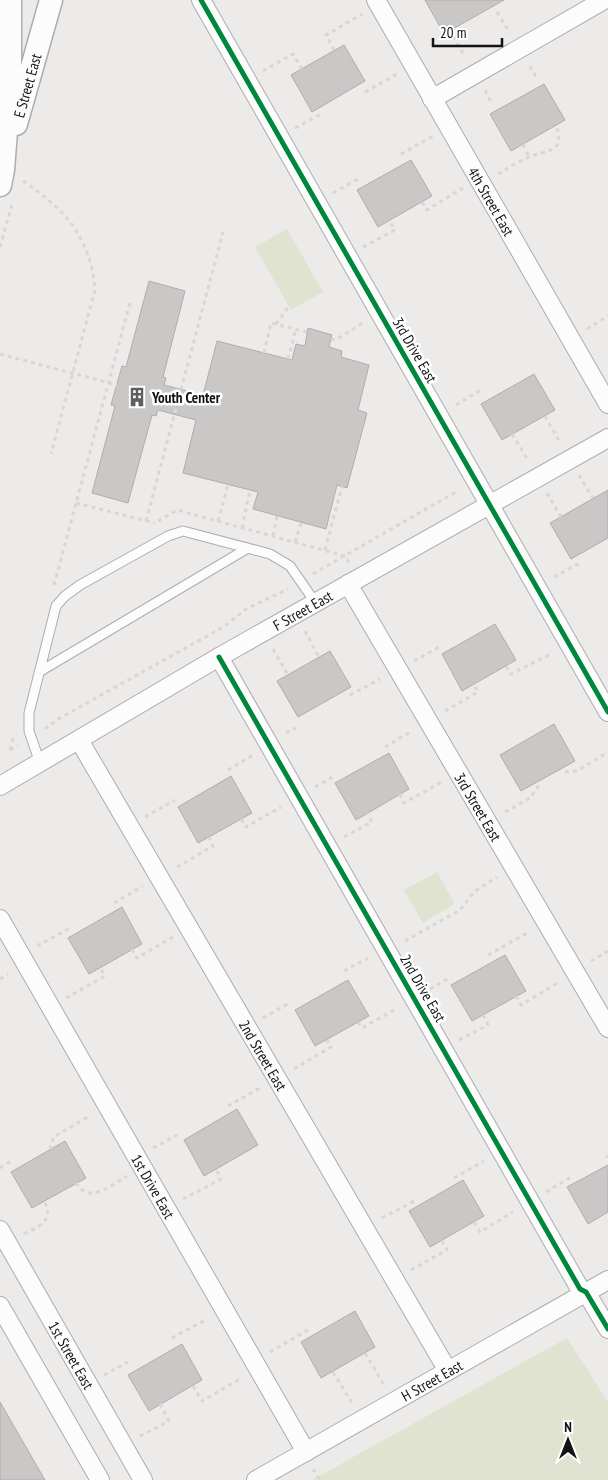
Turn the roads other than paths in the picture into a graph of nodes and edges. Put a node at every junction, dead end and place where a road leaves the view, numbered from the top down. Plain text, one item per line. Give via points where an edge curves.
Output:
1 (51, 0) edge
2 (201, 0) edge
3 (604, 0) edge
4 (11, 2) edge
5 (377, 2) edge
6 (0, 42) edge
7 (432, 99) junction
8 (7, 178) edge
9 (608, 404) edge
10 (608, 438) edge
11 (489, 505) junction
12 (248, 548) junction
13 (348, 584) junction
14 (316, 602) junction
15 (219, 657) junction
16 (39, 672) junction
17 (608, 712) edge
18 (79, 740) junction
19 (40, 763) junction
20 (0, 786) edge
21 (0, 919) edge
22 (608, 1028) edge
23 (4, 1237) edge
24 (608, 1280) edge
25 (586, 1292) junction
26 (0, 1306) edge
27 (608, 1329) edge
28 (448, 1371) junction
29 (306, 1452) junction
30 (100, 1480) edge
31 (143, 1480) edge
32 (256, 1480) edge

1 - 8 street, E Street East
2 - 11 street, 3rd Drive East
3 - 7 street
4 - 6 street
4 - 8 street
5 - 7 street, 4th Street East
7 - 9 street, 4th Street East
10 - 11 street, F Street East
11 - 13 street, F Street East
11 - 17 street, 3rd Drive East
12 - 14 lane via 270,554 290,566
12 - 16 lane
12 - 16 lane via 183,532 168,536 80,585 56,606
13 - 14 street, F Street East
13 - 22 street, 3rd Street East
14 - 15 street, F Street East
15 - 18 street, F Street East
15 - 25 street, 2nd Drive East via 580,1289
16 - 19 lane via 29,713 29,731
18 - 19 street, F Street East
18 - 28 street, 2nd Street East
19 - 20 street, F Street East
21 - 29 street, 1st Drive East
23 - 31 street, 1st Street East
24 - 25 street, H Street East
25 - 27 street, 2nd Drive East
25 - 28 street, H Street East
26 - 30 street
28 - 29 street, H Street East
29 - 32 street, H Street East

